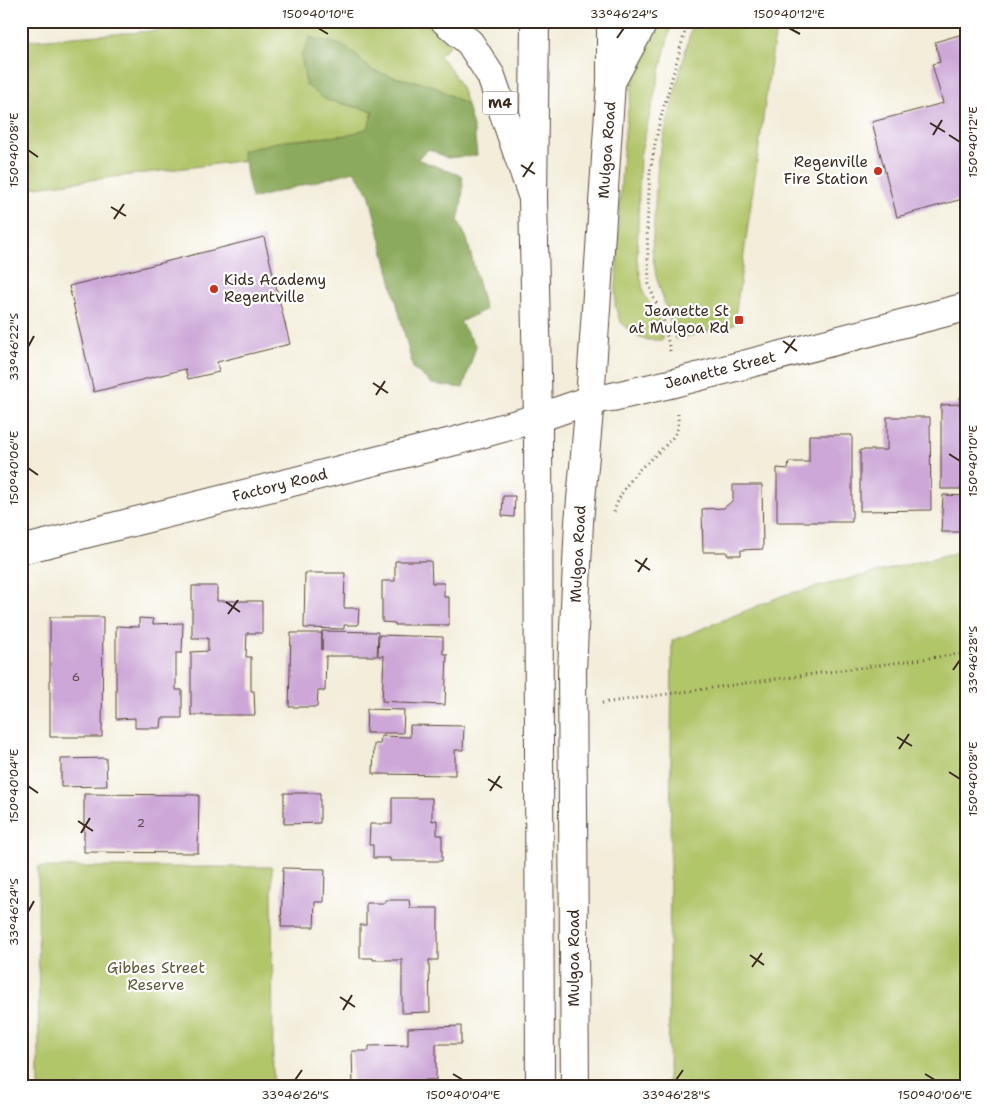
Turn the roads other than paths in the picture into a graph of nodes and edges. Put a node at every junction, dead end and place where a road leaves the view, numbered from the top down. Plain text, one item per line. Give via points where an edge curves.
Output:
1 (445, 21) edge
2 (535, 21) edge
3 (611, 21) edge
4 (644, 21) edge
5 (611, 82) junction
6 (533, 198) junction
7 (966, 307) edge
8 (590, 400) junction
9 (538, 418) junction
10 (21, 550) edge
11 (540, 1087) edge
12 (575, 1087) edge

1 - 6 main road, M4 via 470,43 491,76
2 - 6 main road
3 - 5 main road, Mulgoa Road
4 - 5 main road
5 - 8 main road, Mulgoa Road
6 - 9 main road
7 - 8 main road, Jeanette Street via 674,382
8 - 9 main road, Jeanette Street
8 - 12 main road, Mulgoa Road via 579,522 572,671
9 - 10 main road, Factory Road
9 - 11 main road

